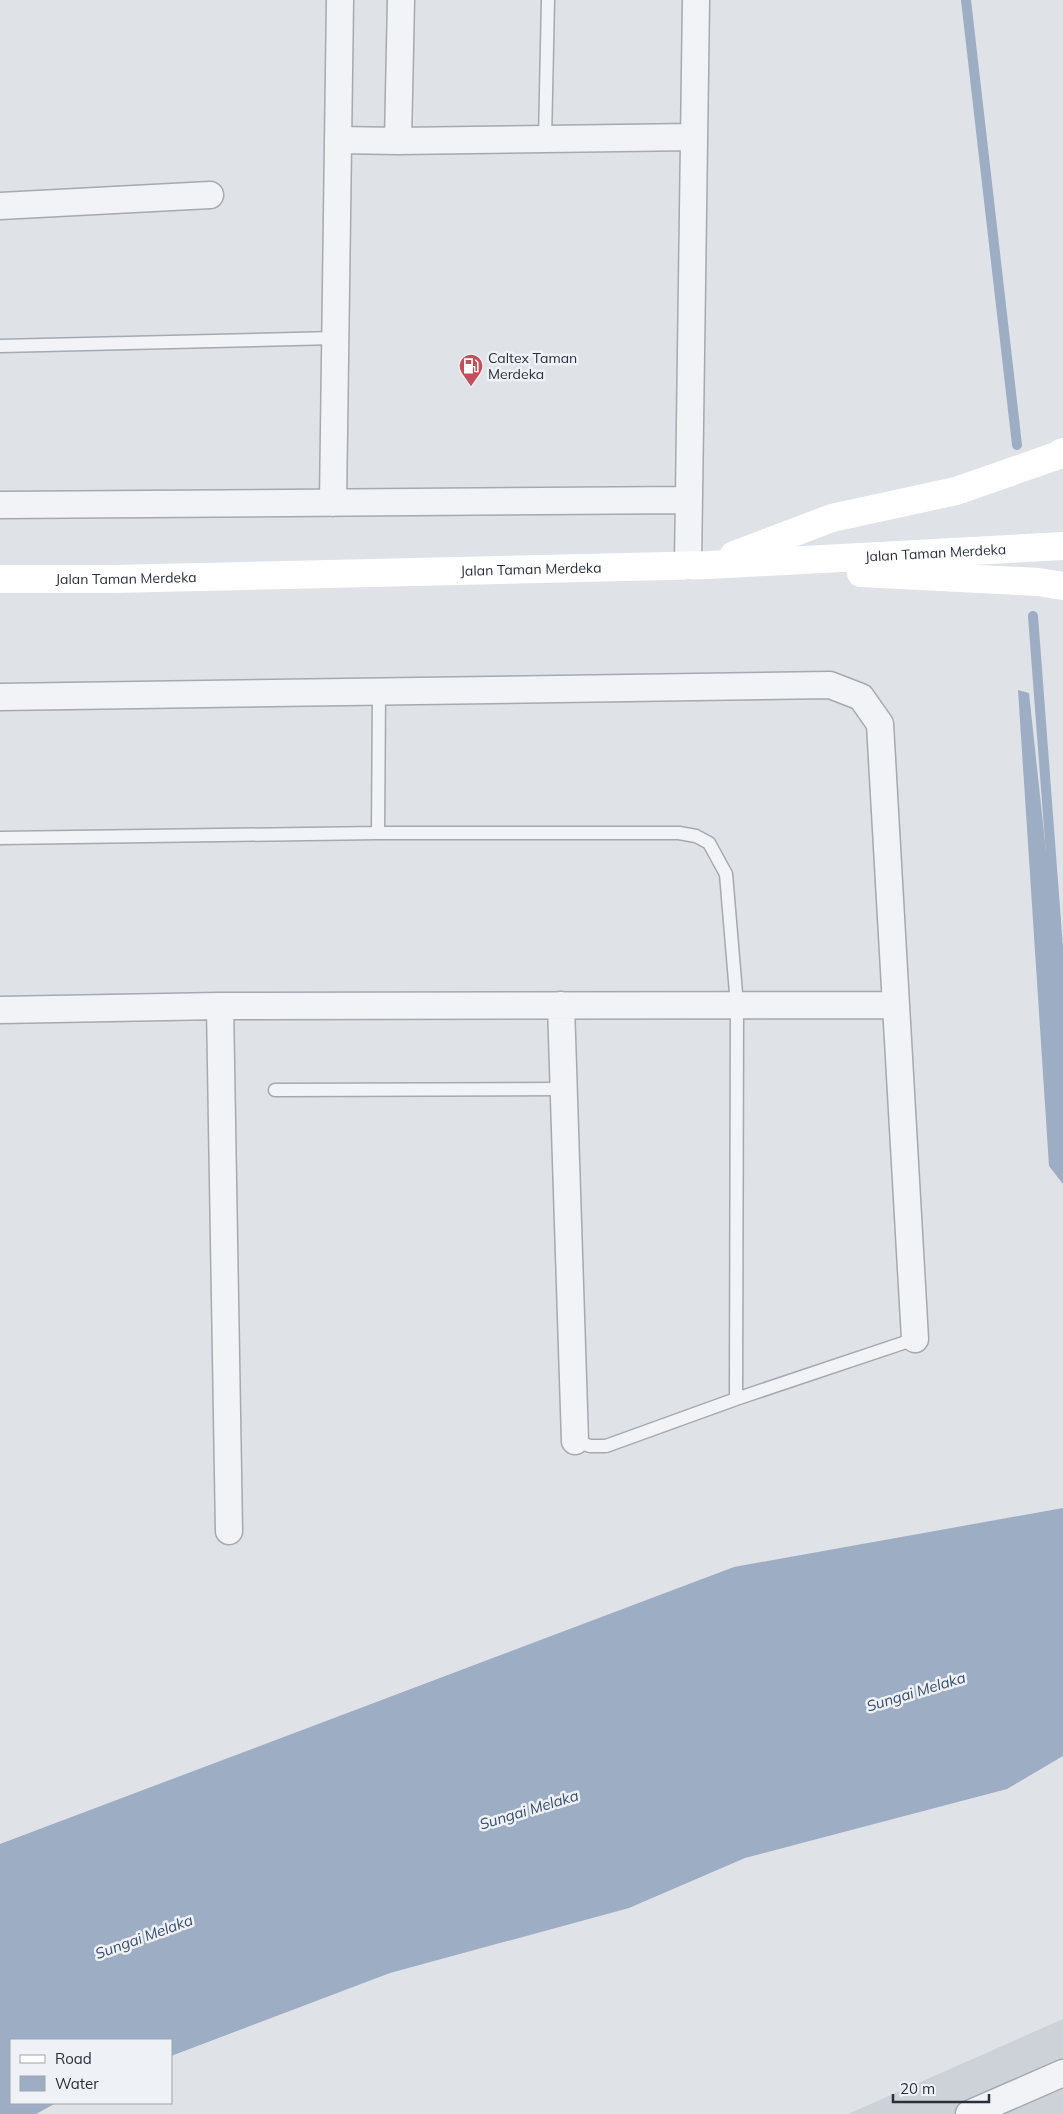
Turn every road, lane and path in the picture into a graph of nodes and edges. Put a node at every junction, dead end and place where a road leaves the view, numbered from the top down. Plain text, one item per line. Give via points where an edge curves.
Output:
1 (340, 0) edge
2 (401, 0) edge
3 (548, 0) edge
4 (696, 0) edge
5 (694, 137) junction
6 (545, 139) junction
7 (338, 140) junction
8 (398, 142) junction
9 (210, 195) dead end
10 (0, 206) edge
11 (335, 338) junction
12 (0, 346) edge
13 (1063, 452) edge
14 (689, 500) junction
15 (333, 503) junction
16 (0, 505) edge
17 (1063, 546) edge
18 (698, 565) junction
19 (0, 579) edge
20 (1063, 586) edge
21 (379, 692) junction
22 (0, 697) edge
23 (378, 833) junction
24 (0, 838) edge
25 (561, 1005) junction
26 (737, 1005) junction
27 (896, 1005) junction
28 (220, 1006) junction
29 (0, 1010) edge
30 (563, 1089) junction
31 (275, 1090) dead end
32 (915, 1339) joint
33 (736, 1399) junction
34 (576, 1441) joint
35 (229, 1531) dead end
36 (1063, 2073) edge
37 (970, 2114) edge

1 - 7 street
2 - 8 street
3 - 6 lane
4 - 5 street
5 - 6 street
5 - 14 street
6 - 8 street
7 - 8 street
7 - 11 street
9 - 10 street
11 - 12 lane
11 - 15 street
13 - 18 main road via 956,491 832,518
14 - 15 street
14 - 18 street
15 - 16 street
17 - 18 main road, Jalan Taman Merdeka
18 - 19 main road, Jalan Taman Merdeka
18 - 20 main road via 1028,581
21 - 22 street
21 - 23 lane
21 - 27 street via 830,685 861,697 880,724
23 - 24 lane
23 - 26 lane via 679,833 696,836 708,843 726,874
25 - 26 street
25 - 28 street
25 - 30 street
26 - 27 street
26 - 33 lane
27 - 32 street
28 - 29 street
28 - 35 street
30 - 31 lane
30 - 34 street
32 - 33 lane
33 - 34 lane via 606,1446 590,1446
36 - 37 street

